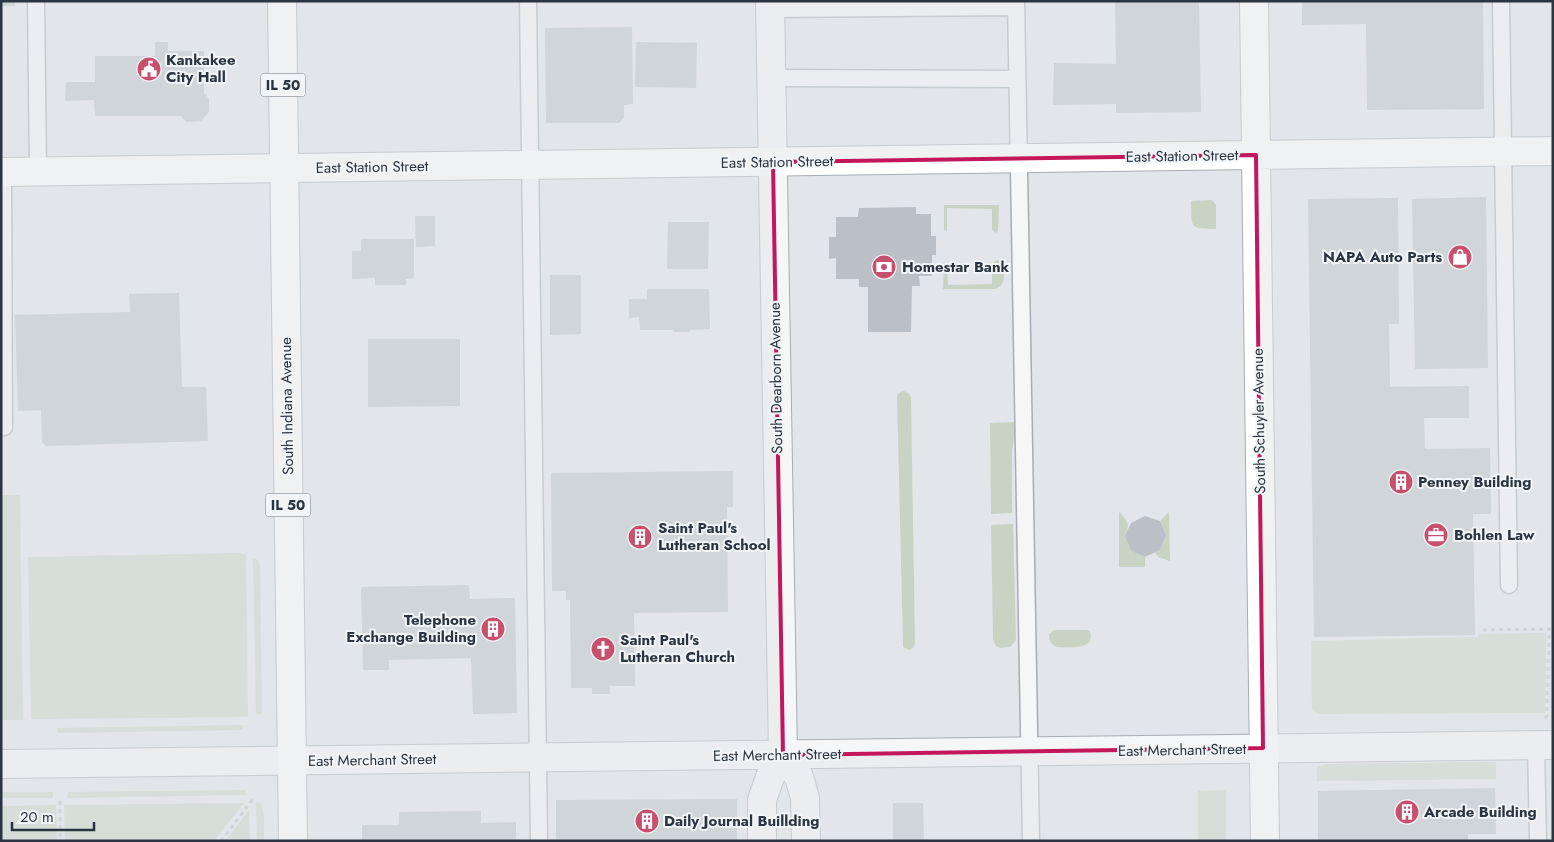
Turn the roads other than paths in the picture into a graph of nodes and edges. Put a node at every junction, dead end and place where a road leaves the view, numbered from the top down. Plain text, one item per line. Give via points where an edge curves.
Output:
1 (36, 1) edge
2 (282, 1) edge
3 (528, 1) edge
4 (1254, 1) edge
5 (1501, 1) edge
6 (1016, 4) edge
7 (770, 5) edge
8 (771, 78) junction
9 (1017, 78) junction
10 (1553, 151) edge
11 (1503, 152) junction
12 (1256, 155) junction
13 (1018, 159) junction
14 (773, 162) junction
15 (530, 165) junction
16 (284, 169) junction
17 (2, 172) edge
18 (38, 172) junction
19 (4, 427) dead end
20 (1509, 585) dead end
21 (1544, 737) edge
22 (1264, 748) junction
23 (1030, 752) junction
24 (782, 755) junction
25 (538, 758) junction
26 (291, 761) junction
27 (1, 764) edge
28 (292, 841) edge
29 (539, 841) edge
30 (762, 841) edge
31 (806, 841) edge
32 (1031, 841) edge
33 (1265, 841) edge
34 (1538, 841) edge

1 - 18 lane
2 - 16 main road, South Indiana Avenue / IL 50
3 - 15 lane
4 - 12 main road, South Schuyler Avenue
5 - 11 lane
6 - 7 lane
6 - 9 lane
7 - 8 street, South Dearborn Avenue
8 - 9 lane
8 - 14 street, South Dearborn Avenue
9 - 13 lane
10 - 11 main road, East Station Street
11 - 12 main road, East Station Street
11 - 20 lane
12 - 13 main road, East Station Street
12 - 22 main road, South Schuyler Avenue
13 - 14 main road, East Station Street
13 - 23 lane
14 - 15 main road, East Station Street
14 - 24 street, South Dearborn Avenue
15 - 16 main road, East Station Street
15 - 25 lane
16 - 18 main road, East Station Street
16 - 26 main road, South Indiana Avenue / IL 50
17 - 18 main road, East Station Street
17 - 19 lane
21 - 22 street, East Merchant Street
21 - 34 lane
22 - 23 street, East Merchant Street
22 - 33 main road, South Schuyler Avenue
23 - 24 street, East Merchant Street
23 - 32 lane
24 - 25 street, East Merchant Street
24 - 30 street via 762,800
24 - 31 street via 799,777 805,798
25 - 26 street, East Merchant Street
25 - 29 lane
26 - 27 street, East Merchant Street
26 - 28 main road, South Indiana Avenue / IL 50

